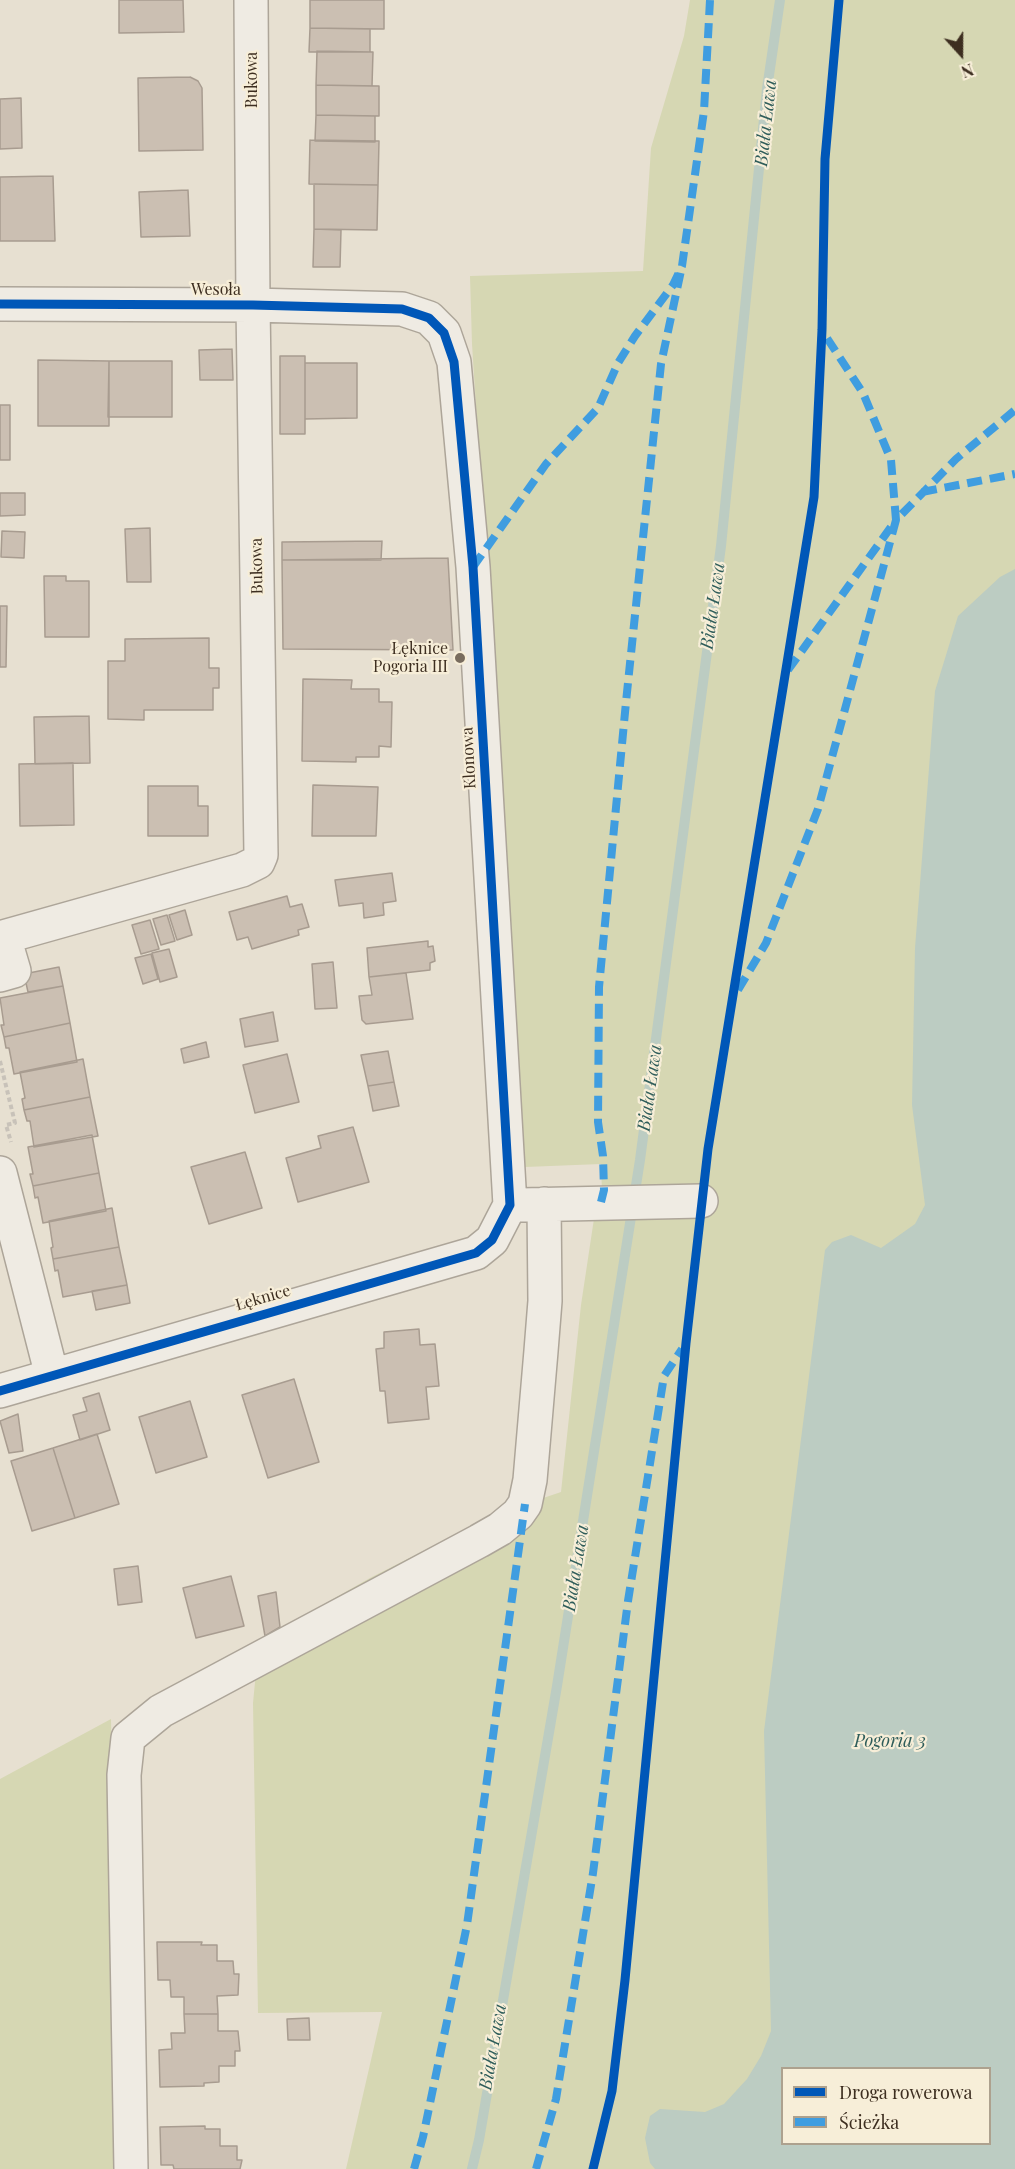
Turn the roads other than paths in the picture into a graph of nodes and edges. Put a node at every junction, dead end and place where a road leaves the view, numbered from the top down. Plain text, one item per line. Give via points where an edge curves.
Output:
1 (251, 0) edge
2 (0, 304) edge
3 (253, 305) junction
4 (429, 318) joint
5 (2, 937) edge
6 (0, 975) edge
7 (6, 1160) edge
8 (701, 1201) dead end
9 (544, 1204) junction
10 (510, 1205) junction
11 (52, 1376) junction
12 (0, 1391) edge
13 (131, 2169) edge

1 - 3 street, Bukowa
2 - 3 street, Wesoła
3 - 4 street, Wesoła via 402,309
3 - 5 street, Bukowa via 261,855 258,862 242,870
4 - 10 street, Klonowa via 444,333 454,362 473,567
5 - 6 street via 14,971
7 - 11 street
8 - 9 street
9 - 10 street
9 - 13 street via 542,1351 530,1480 525,1504 518,1514 479,1541 161,1711 128,1738 124,1775
10 - 11 street, Łęknice via 492,1240 476,1253
11 - 12 street, Łęknice

